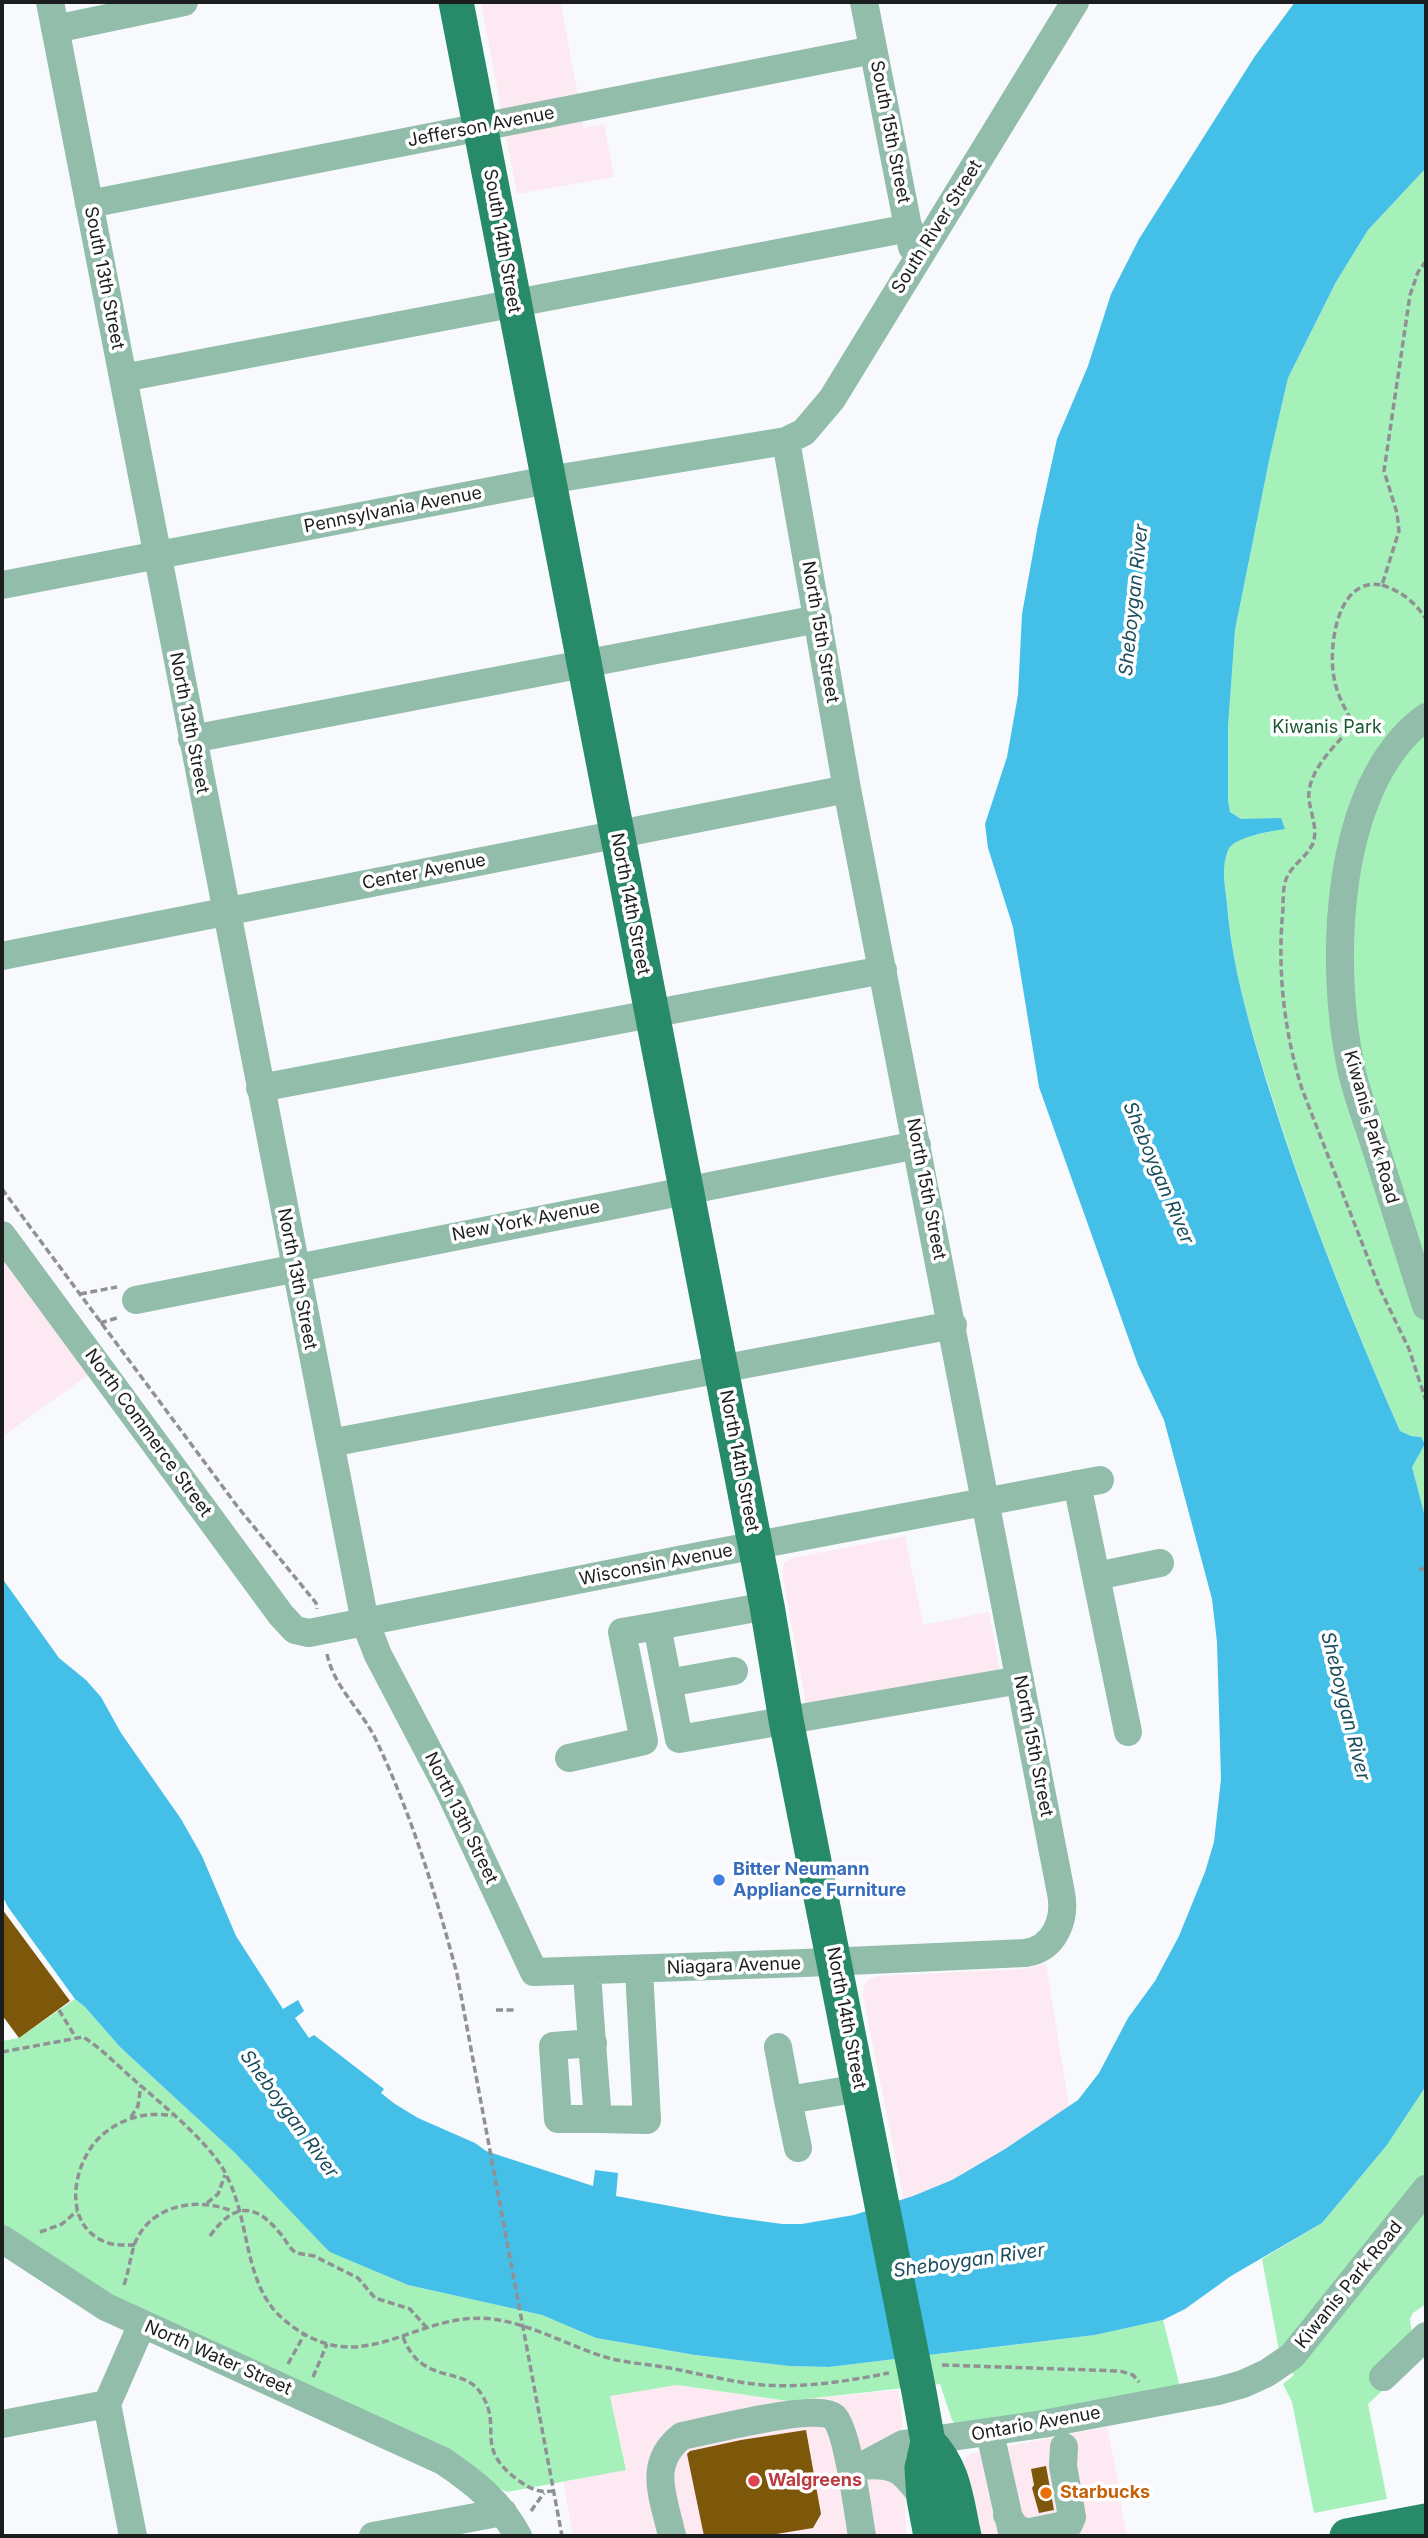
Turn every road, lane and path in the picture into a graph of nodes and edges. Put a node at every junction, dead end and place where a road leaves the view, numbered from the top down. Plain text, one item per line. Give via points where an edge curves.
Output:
1 (184, 2) edge
2 (456, 2) edge
3 (864, 2) edge
4 (1075, 2) edge
5 (52, 15) edge
6 (873, 50) junction
7 (480, 127) junction
8 (89, 204) junction
9 (909, 228) junction
10 (914, 263) junction
11 (513, 304) junction
12 (123, 378) junction
13 (786, 441) junction
14 (548, 480) junction
15 (156, 555) junction
16 (2, 585) edge
17 (1382, 585) dead end
18 (818, 619) junction
19 (1426, 619) edge
20 (583, 664) junction
21 (1426, 717) edge
22 (192, 738) junction
23 (847, 789) junction
24 (616, 835) junction
25 (225, 912) junction
26 (2, 956) edge
27 (883, 970) junction
28 (651, 1013) junction
29 (260, 1088) junction
30 (917, 1144) junction
31 (2, 1189) edge
32 (686, 1190) junction
33 (2, 1235) edge
34 (295, 1267) junction
35 (1421, 1272) edge
36 (80, 1294) junction
37 (136, 1300) junction
38 (1426, 1306) edge
39 (953, 1325) junction
40 (89, 1330) junction
41 (721, 1369) junction
42 (330, 1443) junction
43 (986, 1502) junction
44 (237, 1506) dead end
45 (755, 1546) junction
46 (1160, 1563) dead end
47 (1426, 1568) edge
48 (1419, 1570) dead end
49 (1096, 1576) junction
50 (767, 1606) junction
51 (365, 1622) junction
52 (657, 1626) junction
53 (295, 1630) joint
54 (734, 1671) dead end
55 (1020, 1680) junction
56 (668, 1683) junction
57 (351, 1699) dead end
58 (786, 1720) junction
59 (1128, 1732) dead end
60 (569, 1758) dead end
61 (1053, 1935) joint
62 (835, 1962) junction
63 (639, 1970) junction
64 (587, 1971) junction
65 (534, 1972) joint
66 (496, 2010) dead end
67 (516, 2010) dead end
68 (59, 2011) dead end
69 (76, 2038) junction
70 (593, 2043) junction
71 (778, 2047) dead end
72 (2, 2052) edge
73 (141, 2085) junction
74 (860, 2088) junction
75 (788, 2100) junction
76 (175, 2116) junction
77 (598, 2119) junction
78 (126, 2120) junction
79 (798, 2148) dead end
80 (225, 2173) junction
81 (1426, 2189) edge
82 (206, 2203) junction
83 (77, 2211) junction
84 (237, 2212) junction
85 (40, 2232) dead end
86 (210, 2236) dead end
87 (2, 2239) edge
88 (135, 2245) junction
89 (124, 2285) dead end
90 (142, 2324) junction
91 (427, 2328) junction
92 (304, 2335) junction
93 (1426, 2336) edge
94 (403, 2337) junction
95 (327, 2344) junction
96 (1383, 2376) dead end
97 (916, 2377) junction
98 (277, 2385) junction
99 (305, 2398) junction
100 (107, 2404) junction
101 (1145, 2405) junction
102 (2, 2424) edge
103 (990, 2433) junction
104 (1061, 2434) junction
105 (928, 2442) junction
106 (855, 2467) junction
107 (554, 2491) junction
108 (924, 2499) junction
109 (503, 2512) junction
110 (1426, 2521) edge
111 (1011, 2526) edge
112 (411, 2533) edge
113 (133, 2536) edge
114 (373, 2536) edge
115 (518, 2536) edge
116 (562, 2536) edge
117 (672, 2536) edge
118 (862, 2536) edge
119 (914, 2536) edge
120 (930, 2536) edge
121 (964, 2536) edge
122 (1045, 2536) edge
123 (1350, 2536) edge

1 - 5 street
2 - 7 main road, South 14th Street
3 - 6 street, South 15th Street
4 - 10 street, South River Street
5 - 8 street, South 13th Street
6 - 7 street, Jefferson Avenue
6 - 9 street, South 15th Street
7 - 8 street, Jefferson Avenue
7 - 11 main road, South 14th Street
8 - 12 street, South 13th Street
9 - 10 street, South 15th Street
9 - 11 street
10 - 13 street, South River Street via 832,399 804,432
11 - 12 street
11 - 14 main road, South 14th Street
12 - 15 street, South 13th Street
13 - 14 street, Pennsylvania Avenue
13 - 18 street, North 15th Street
14 - 15 street, Pennsylvania Avenue
14 - 20 main road, North 14th Street
15 - 16 street, Pennsylvania Avenue
15 - 22 street, North 13th Street
17 - 19 path via 1416,604
18 - 20 street
18 - 23 street, North 15th Street
20 - 22 street
20 - 24 main road, North 14th Street
21 - 35 street, Kiwanis Park Road via 1393,751 1364,802 1350,850 1340,946 1351,1070
22 - 25 street, North 13th Street
23 - 24 street, Center Avenue
23 - 27 street, North 15th Street
24 - 25 street, Center Avenue
24 - 28 main road, North 14th Street
25 - 26 street, Center Avenue
25 - 29 street, North 13th Street
27 - 28 street
27 - 30 street, North 15th Street
28 - 29 street
28 - 32 main road, North 14th Street
29 - 34 street, North 13th Street
30 - 32 street, New York Avenue
30 - 39 street, North 15th Street
31 - 36 path
32 - 34 street, New York Avenue
32 - 41 main road, North 14th Street
33 - 40 street, North Commerce Street
34 - 37 street, New York Avenue
34 - 42 street, North 13th Street
35 - 38 street, Kiwanis Park Road
36 - 37 path via 128,1284
36 - 40 path
37 - 40 path via 141,1312
39 - 41 street
39 - 43 street, North 15th Street
40 - 44 path
40 - 53 street, North Commerce Street via 272,1604
41 - 42 street
41 - 45 main road, North 14th Street
42 - 51 street, North 13th Street
43 - 45 street, Wisconsin Avenue
43 - 49 street, Wisconsin Avenue via 1088,1482
43 - 55 street, North 15th Street
45 - 50 main road, North 14th Street
45 - 51 street, Wisconsin Avenue
46 - 49 street
47 - 48 path
49 - 59 street
50 - 52 street
50 - 58 main road, North 14th Street
51 - 53 street, Wisconsin Avenue via 309,1633
51 - 65 street, North 13th Street
52 - 56 street
52 - 60 street via 622,1632 644,1741
54 - 56 street
55 - 58 street
55 - 61 street, North 15th Street via 1063,1907
56 - 58 street via 679,1739
57 - 107 path via 376,1739 406,1807 457,1974
58 - 62 main road, North 14th Street
61 - 62 street, Niagara Avenue via 1029,1952
62 - 63 street, Niagara Avenue
62 - 74 main road, North 14th Street
63 - 64 street, Niagara Avenue
63 - 77 street via 647,2120
64 - 65 street, Niagara Avenue
64 - 70 street
66 - 67 path
68 - 69 path
69 - 72 path
69 - 73 path via 92,2043
70 - 77 street
70 - 77 street via 553,2046 558,2119
71 - 75 street
73 - 76 path
73 - 78 path via 137,2109
74 - 75 street
74 - 97 main road, North 14th Street
75 - 79 street
76 - 78 path via 152,2114
76 - 80 path
78 - 83 path via 101,2136 88,2153 76,2188
80 - 82 path via 218,2194
80 - 84 path
81 - 101 street, Kiwanis Park Road via 1292,2356 1243,2384
82 - 84 path
82 - 88 path via 185,2204 156,2218
83 - 85 path via 62,2224
83 - 88 path via 88,2230 102,2241
84 - 86 path via 226,2216
84 - 91 path via 260,2214 296,2253 314,2256 358,2278 375,2298 410,2309
84 - 92 path via 263,2292 279,2316
87 - 90 street, North Water Street
88 - 89 path
90 - 98 street, North Water Street
90 - 100 street
91 - 94 path
91 - 97 path via 449,2320 491,2319 531,2328 604,2356 764,2385
92 - 95 path
92 - 98 path
93 - 96 street
94 - 95 path via 378,2345
94 - 107 path via 416,2361 469,2382 481,2392 488,2407 496,2460 537,2492
95 - 99 path
97 - 101 path via 958,2364 1127,2372 1139,2381
97 - 105 main road, North 14th Street
98 - 99 street, North Water Street
99 - 109 street, North Water Street via 443,2461 473,2481
100 - 102 street
100 - 113 street
101 - 104 street, Ontario Avenue
103 - 104 street, Ontario Avenue
103 - 105 street, Ontario Avenue
103 - 111 street
104 - 111 street via 1072,2517 1069,2524 1026,2533
104 - 122 street via 1081,2522 1071,2531
105 - 106 street, Ontario Avenue via 897,2445
105 - 108 main road, North 14th Street via 922,2463
105 - 121 main road, North 14th Street via 950,2472
106 - 108 street via 899,2470
106 - 117 street via 833,2416 821,2411 682,2436 670,2446 659,2472
106 - 118 street
107 - 116 path
108 - 119 main road
108 - 120 main road, North 14th Street
109 - 112 street
109 - 115 street
110 - 123 main road
112 - 114 street

